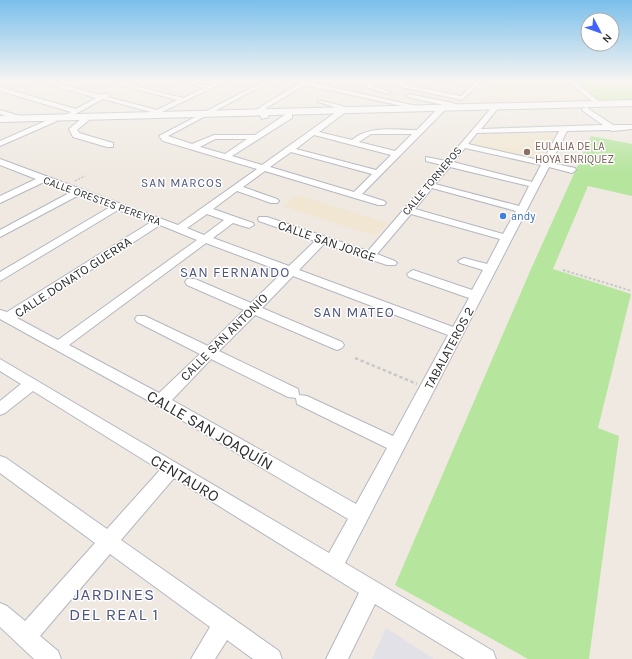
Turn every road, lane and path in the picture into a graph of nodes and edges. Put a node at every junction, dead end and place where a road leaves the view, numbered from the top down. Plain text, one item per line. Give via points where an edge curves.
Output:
1 (77, 111) edge
2 (144, 111) edge
3 (161, 111) edge
4 (210, 111) edge
5 (261, 111) edge
6 (389, 111) edge
7 (417, 111) edge
8 (441, 111) edge
9 (492, 111) edge
10 (588, 111) edge
11 (0, 112) edge
12 (304, 112) joint
13 (341, 113) junction
14 (154, 114) junction
15 (263, 114) junction
16 (200, 116) junction
17 (289, 116) junction
18 (66, 117) junction
19 (21, 118) junction
20 (116, 118) junction
21 (0, 119) edge
22 (39, 120) junction
23 (85, 120) junction
24 (53, 122) junction
25 (0, 123) edge
26 (610, 127) junction
27 (632, 127) edge
28 (565, 128) junction
29 (475, 131) junction
30 (420, 132) junction
31 (315, 133) junction
32 (632, 134) edge
33 (257, 137) junction
34 (354, 142) junction
35 (0, 144) edge
36 (110, 145) dead end
37 (463, 145) junction
38 (193, 147) junction
39 (291, 150) junction
40 (398, 154) junction
41 (227, 156) junction
42 (428, 159) dead end
43 (0, 162) edge
44 (448, 163) junction
45 (546, 164) junction
46 (11, 167) junction
47 (266, 167) junction
48 (572, 170) dead end
49 (0, 171) edge
50 (378, 173) junction
51 (42, 179) junction
52 (429, 185) junction
53 (535, 186) junction
54 (237, 188) junction
55 (77, 192) junction
56 (356, 195) junction
57 (0, 200) edge
58 (274, 201) dead end
59 (381, 203) dead end
60 (116, 207) junction
61 (206, 210) junction
62 (408, 210) junction
63 (522, 210) junction
64 (232, 219) junction
65 (263, 219) dead end
66 (158, 222) junction
67 (249, 225) dead end
68 (179, 230) junction
69 (0, 234) edge
70 (507, 238) junction
71 (204, 240) junction
72 (322, 240) junction
73 (370, 256) junction
74 (464, 260) dead end
75 (391, 263) dead end
76 (491, 269) junction
77 (563, 270) dead end
78 (291, 271) junction
79 (413, 274) dead end
80 (0, 277) edge
81 (191, 282) dead end
82 (632, 291) edge
83 (476, 296) junction
84 (252, 309) junction
85 (4, 316) edge
86 (141, 319) dead end
87 (456, 333) junction
88 (338, 345) dead end
89 (59, 346) junction
90 (208, 352) junction
91 (355, 358) dead end
92 (0, 364) edge
93 (32, 384) junction
94 (427, 388) junction
95 (161, 401) junction
96 (0, 410) edge
97 (397, 445) junction
98 (0, 463) edge
99 (171, 469) junction
100 (359, 516) junction
101 (108, 542) junction
102 (332, 567) junction
103 (371, 591) junction
104 (0, 613) edge
105 (224, 626) junction
106 (26, 636) junction
107 (50, 659) edge
108 (202, 659) edge
109 (270, 659) edge
110 (337, 659) edge
111 (485, 659) edge

1 - 18 street
2 - 14 street
3 - 14 street
4 - 16 street
5 - 15 street
6 - 13 main road
7 - 13 main road
8 - 30 street
9 - 29 street, CALLE TORNEROS
10 - 26 street
11 - 19 street
12 - 13 main road
12 - 15 main road
13 - 17 main road
13 - 31 street
14 - 16 main road
14 - 20 main road
15 - 16 main road
15 - 17 main road
16 - 20 main road
16 - 38 street via 163,135 166,139
17 - 33 street
18 - 20 main road
18 - 22 main road
19 - 21 main road
19 - 22 main road
20 - 23 main road
22 - 24 main road
22 - 25 main road
23 - 24 main road
23 - 36 street via 73,129 74,133
24 - 35 street
26 - 27 street
26 - 28 street
26 - 32 street
28 - 29 street
28 - 45 street, TABALATEROS 2
29 - 37 street, CALLE TORNEROS
30 - 34 street via 370,132 362,134
30 - 40 street
31 - 34 street
31 - 39 street
33 - 38 street via 214,137
33 - 41 street
34 - 40 street
37 - 44 street, CALLE TORNEROS
37 - 45 street
38 - 41 street
39 - 47 street
39 - 50 street
40 - 50 street
41 - 47 street
42 - 44 street
43 - 46 street, CALLE ORESTES PEREYRA
44 - 52 street, CALLE TORNEROS
44 - 53 street
45 - 48 street
45 - 53 street, TABALATEROS 2
46 - 49 street
46 - 51 street, CALLE ORESTES PEREYRA
47 - 54 street
47 - 56 street
50 - 56 street
51 - 55 street, CALLE ORESTES PEREYRA
51 - 57 street
52 - 62 street, CALLE TORNEROS
52 - 63 street
53 - 63 street, TABALATEROS 2
54 - 58 street
54 - 61 street
55 - 60 street, CALLE ORESTES PEREYRA
55 - 69 street
56 - 59 street
60 - 66 street, CALLE ORESTES PEREYRA
60 - 80 street
61 - 64 street
61 - 68 street
62 - 70 street
62 - 73 street, CALLE TORNEROS
63 - 70 street, TABALATEROS 2
64 - 67 street
64 - 71 street
65 - 72 street, CALLE SAN JORGE
66 - 68 street, CALLE ORESTES PEREYRA
66 - 85 street, CALLE DONATO GUERRA
68 - 71 street, CALLE ORESTES PEREYRA
70 - 76 street, TABALATEROS 2
71 - 78 street, CALLE ORESTES PEREYRA
71 - 89 street
72 - 73 street, CALLE SAN JORGE
72 - 78 street, CALLE SAN ANTONIO
73 - 75 street, CALLE SAN JORGE
74 - 76 street
76 - 83 street, TABALATEROS 2
77 - 82 path
78 - 84 street, CALLE SAN ANTONIO
78 - 87 street, CALLE ORESTES PEREYRA
79 - 83 street
81 - 84 street
83 - 87 street, TABALATEROS 2
84 - 88 street
84 - 90 street, CALLE SAN ANTONIO
85 - 89 street, CALLE SAN JOAQUÍN
86 - 90 street
87 - 94 street, TABALATEROS 2
89 - 95 street, CALLE SAN JOAQUÍN
90 - 95 street, CALLE SAN ANTONIO
90 - 97 street
91 - 94 path
92 - 93 street, CENTAURO
93 - 96 street
93 - 99 street, CENTAURO
94 - 97 street, TABALATEROS 2
95 - 100 street, CALLE SAN JOAQUÍN
97 - 100 street, TABALATEROS 2
98 - 101 street
99 - 101 street
99 - 102 street, CENTAURO
100 - 102 street, TABALATEROS 2
101 - 105 street
101 - 106 street
102 - 103 street, CENTAURO
103 - 110 street
103 - 111 street, CENTAURO
104 - 106 street
105 - 108 street
105 - 109 street
106 - 107 street

